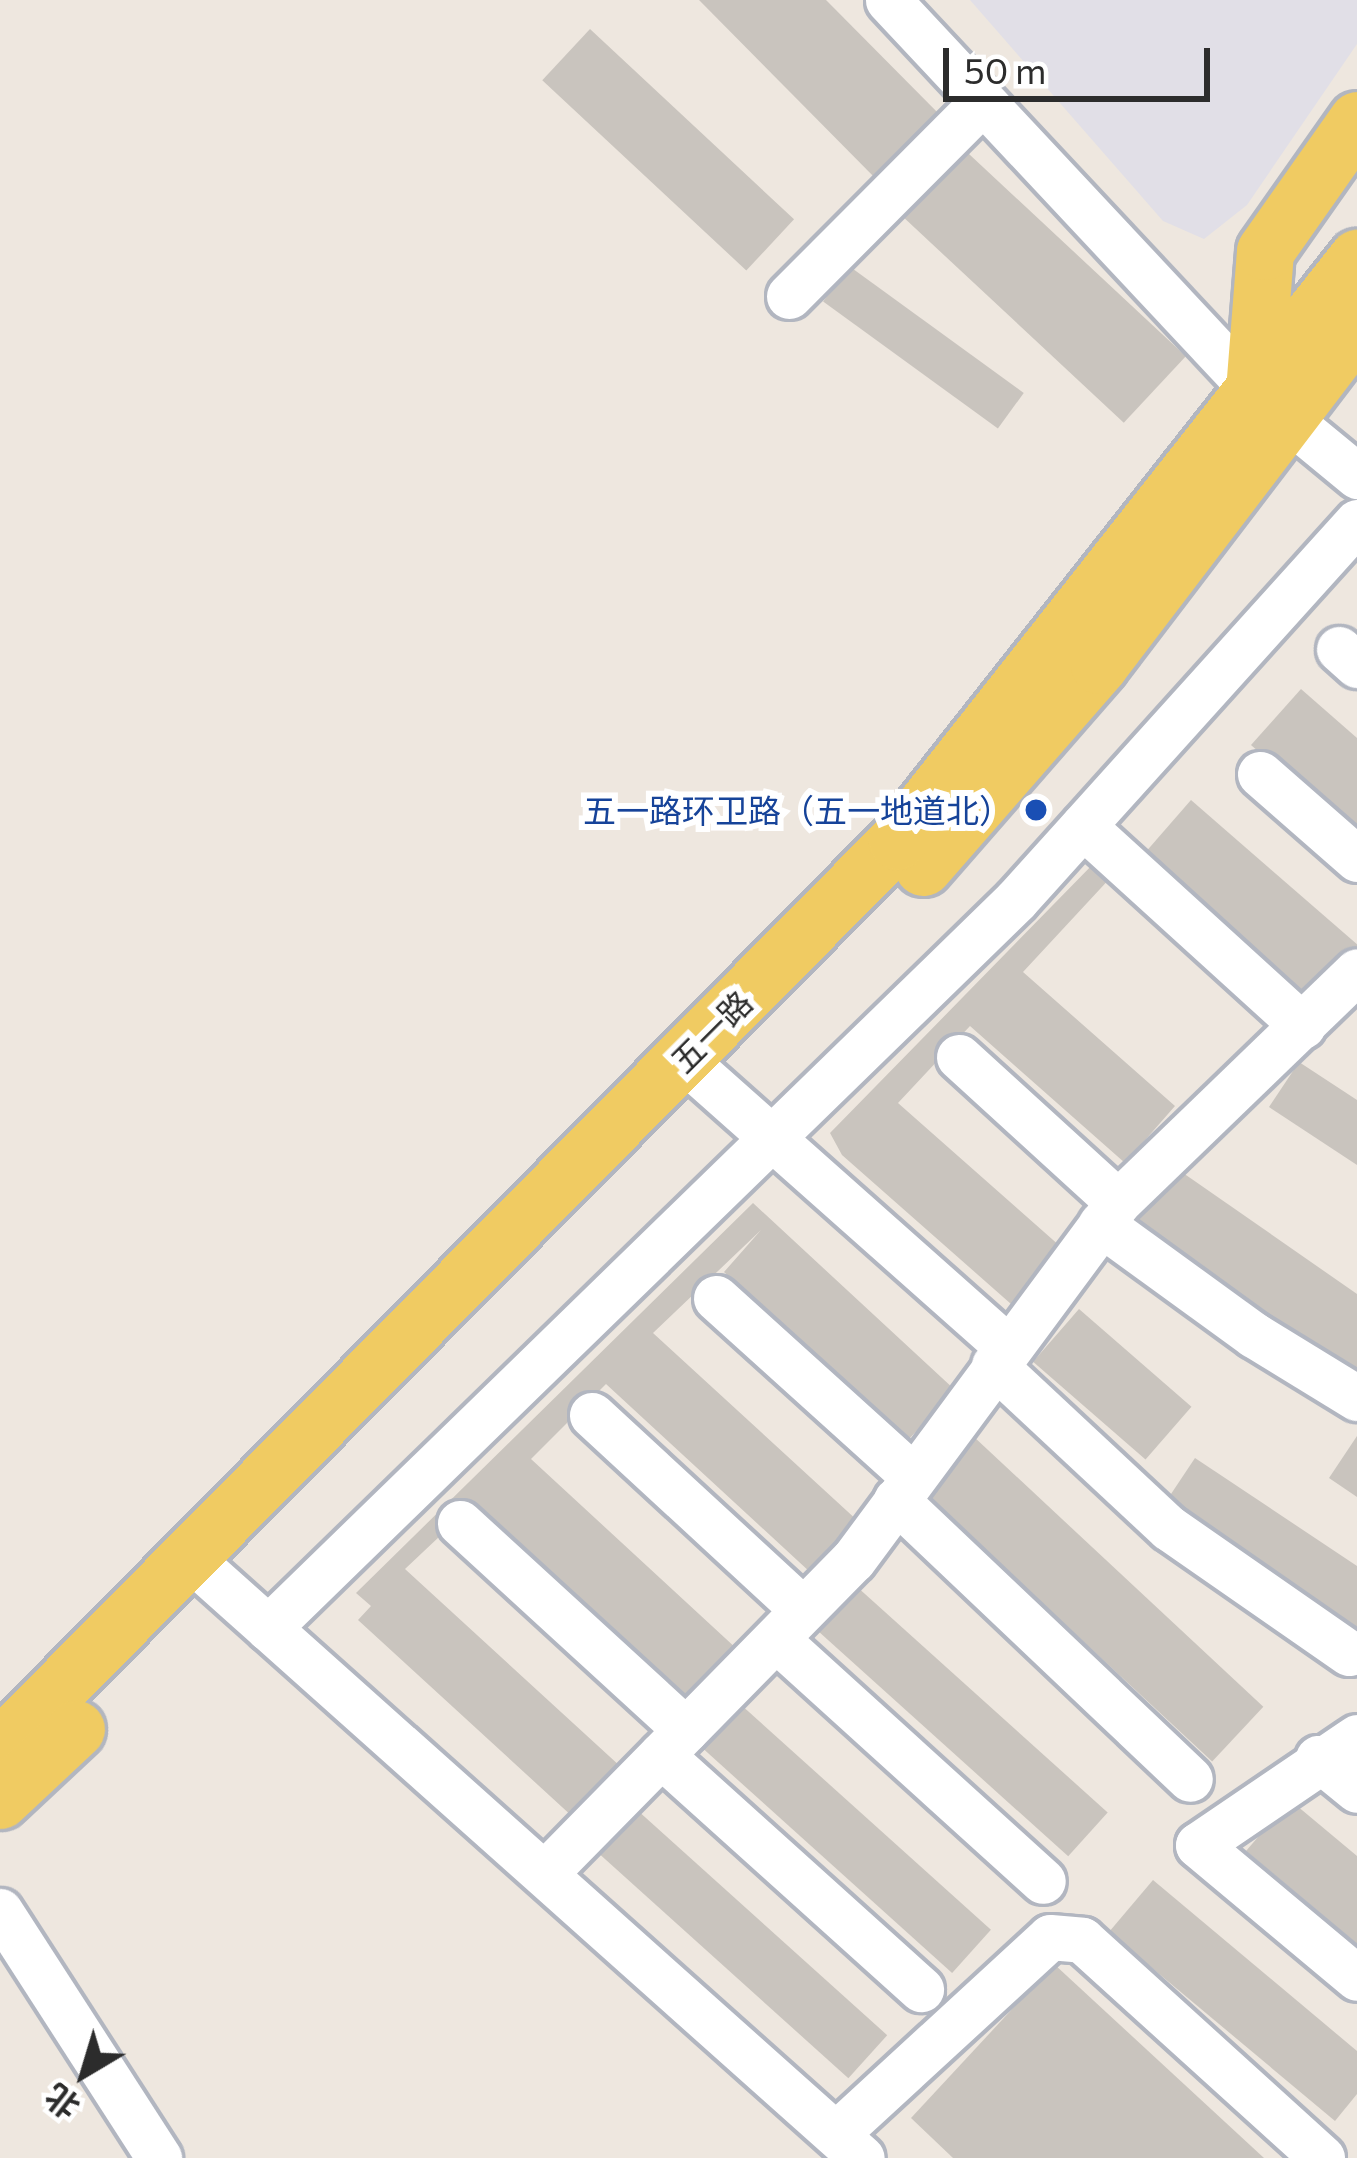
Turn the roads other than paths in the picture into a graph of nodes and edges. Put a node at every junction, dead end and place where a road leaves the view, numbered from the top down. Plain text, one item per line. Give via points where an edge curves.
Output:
1 (888, 0) edge
2 (981, 103) junction
3 (1357, 120) edge
4 (1357, 258) edge
5 (790, 296) dead end
6 (1357, 326) edge
7 (1269, 405) junction
8 (1357, 476) edge
9 (1357, 522) edge
10 (1260, 774) dead end
11 (1082, 826) junction
12 (1357, 859) edge
13 (1357, 971) edge
14 (1303, 1026) junction
15 (959, 1057) dead end
16 (697, 1072) junction
17 (771, 1138) junction
18 (1109, 1213) junction
19 (716, 1298) dead end
20 (1000, 1356) junction
21 (1357, 1398) edge
22 (592, 1415) dead end
23 (904, 1488) junction
24 (460, 1523) dead end
25 (205, 1572) junction
26 (789, 1624) junction
27 (268, 1628) junction
28 (1348, 1653) dead end
29 (673, 1743) junction
30 (0, 1747) edge
31 (1337, 1747) edge
32 (1190, 1779) dead end
33 (1357, 1790) edge
34 (0, 1800) edge
35 (545, 1873) junction
36 (1043, 1881) dead end
37 (0, 1911) edge
38 (1357, 1978) edge
39 (921, 1989) dead end
40 (850, 2145) edge
41 (1333, 2148) edge
42 (159, 2158) edge

1 - 2 street
2 - 5 street
2 - 7 street
3 - 7 main road via 1264,251
4 - 7 main road, 五一路
6 - 7 main road, 五一路
7 - 8 street
7 - 16 main road, 五一路
9 - 11 street
10 - 12 street
11 - 14 street
11 - 17 street
13 - 14 street
14 - 18 street
15 - 18 street
16 - 17 street
16 - 25 main road, 五一路
17 - 20 street
17 - 27 street
18 - 20 street
18 - 21 street via 1254,1335
19 - 23 street
20 - 23 street
20 - 28 street via 1169,1528
22 - 26 street
23 - 26 street
23 - 32 street
24 - 29 street
25 - 27 street
25 - 30 main road, 五一路
25 - 34 main road, 五一路
26 - 29 street
26 - 36 street
27 - 35 street
29 - 35 street
29 - 39 street
31 - 33 street
31 - 38 street via 1198,1845
35 - 40 street
37 - 42 street
40 - 41 street via 1050,1937 1082,1940

